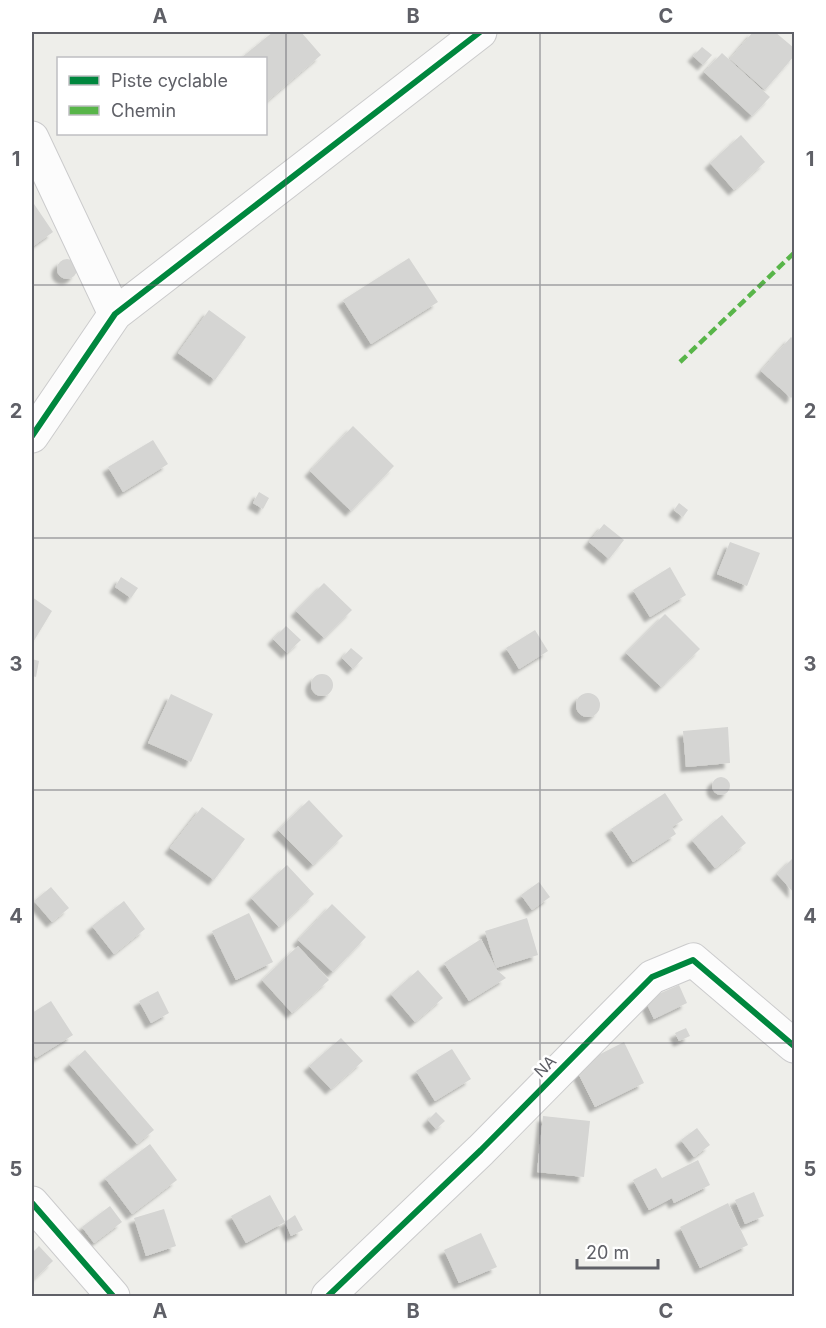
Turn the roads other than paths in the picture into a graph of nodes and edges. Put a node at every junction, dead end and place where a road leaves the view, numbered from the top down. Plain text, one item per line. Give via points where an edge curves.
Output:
1 (480, 32) edge
2 (32, 138) edge
3 (115, 314) junction
4 (32, 435) edge
5 (795, 1046) edge
6 (32, 1203) edge
7 (113, 1296) edge
8 (328, 1296) edge

1 - 3 street
2 - 3 street
3 - 4 street
5 - 8 street, NA via 693,960 652,976 481,1150
6 - 7 street

